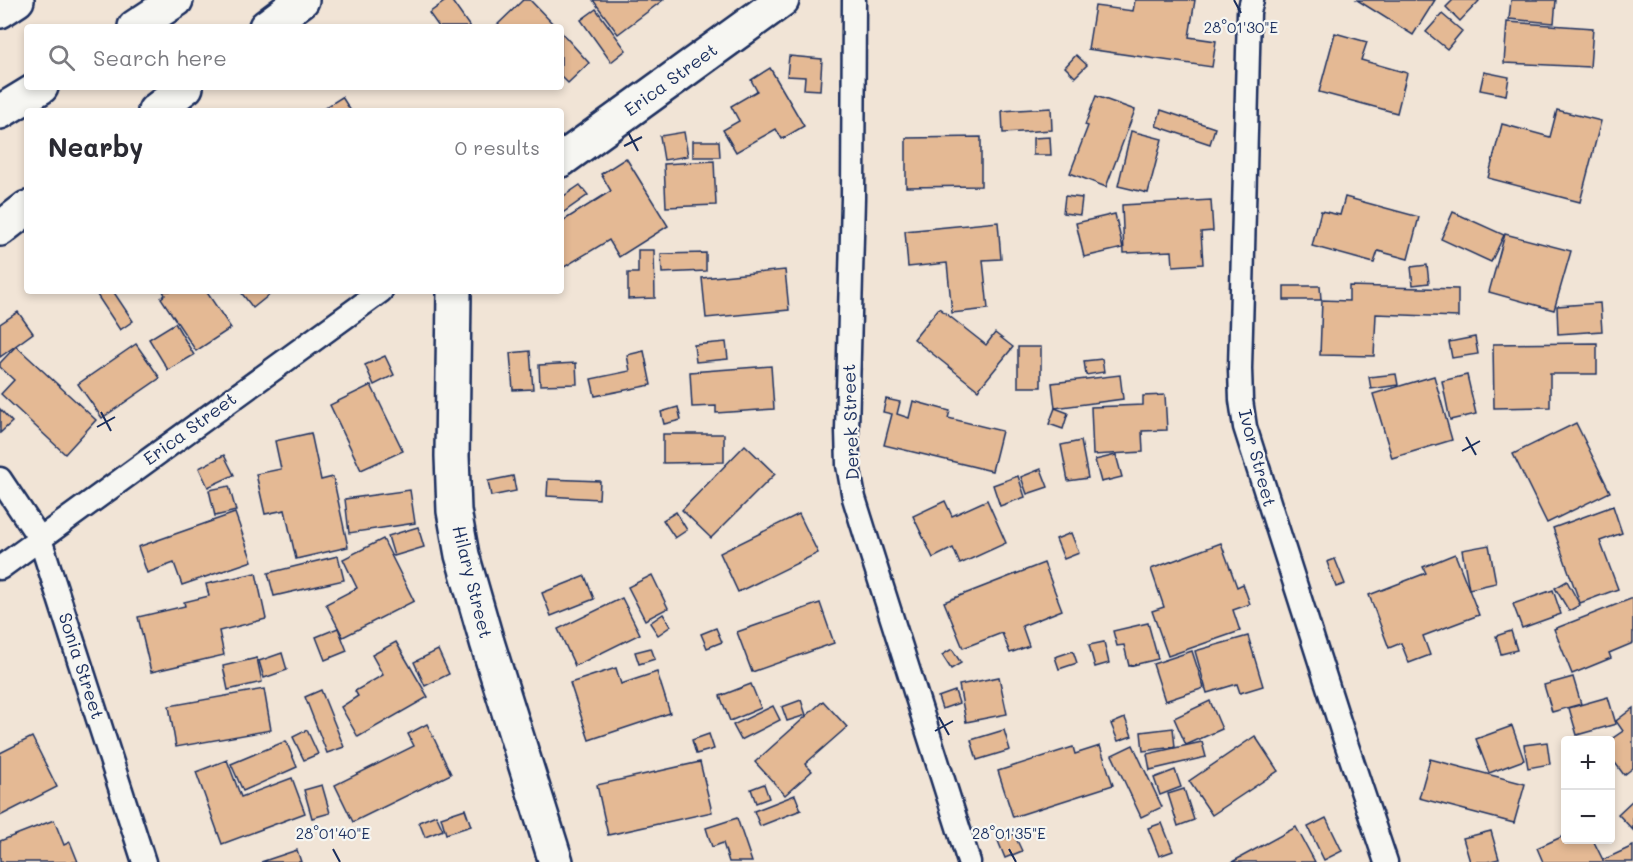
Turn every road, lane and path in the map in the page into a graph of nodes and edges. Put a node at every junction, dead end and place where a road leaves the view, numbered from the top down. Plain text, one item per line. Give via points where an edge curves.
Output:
1 (17, 0) edge
2 (176, 0) edge
3 (302, 0) edge
4 (782, 0) edge
5 (854, 0) edge
6 (1252, 0) edge
7 (0, 11) edge
8 (140, 24) edge
9 (270, 24) edge
10 (36, 90) edge
11 (182, 90) edge
12 (158, 108) edge
13 (0, 112) edge
14 (564, 158) edge
15 (24, 210) edge
16 (0, 229) edge
17 (377, 294) edge
18 (454, 294) edge
19 (0, 479) edge
20 (40, 539) junction
21 (0, 568) edge
22 (144, 862) edge
23 (556, 862) edge
24 (969, 862) edge
25 (1386, 862) edge

1 - 7 main road
2 - 8 main road
3 - 9 main road
4 - 14 main road, Erica Street
5 - 24 street, Derek Street via 848,465 854,498
6 - 25 street, Ivor Street via 1240,369 1245,427
10 - 13 main road
11 - 12 main road
15 - 16 main road
17 - 20 street, Erica Street
18 - 23 main road, Hilary Street via 454,512 484,632
19 - 20 street, Sonia Street
20 - 21 street, Erica Street
20 - 22 street, Sonia Street

